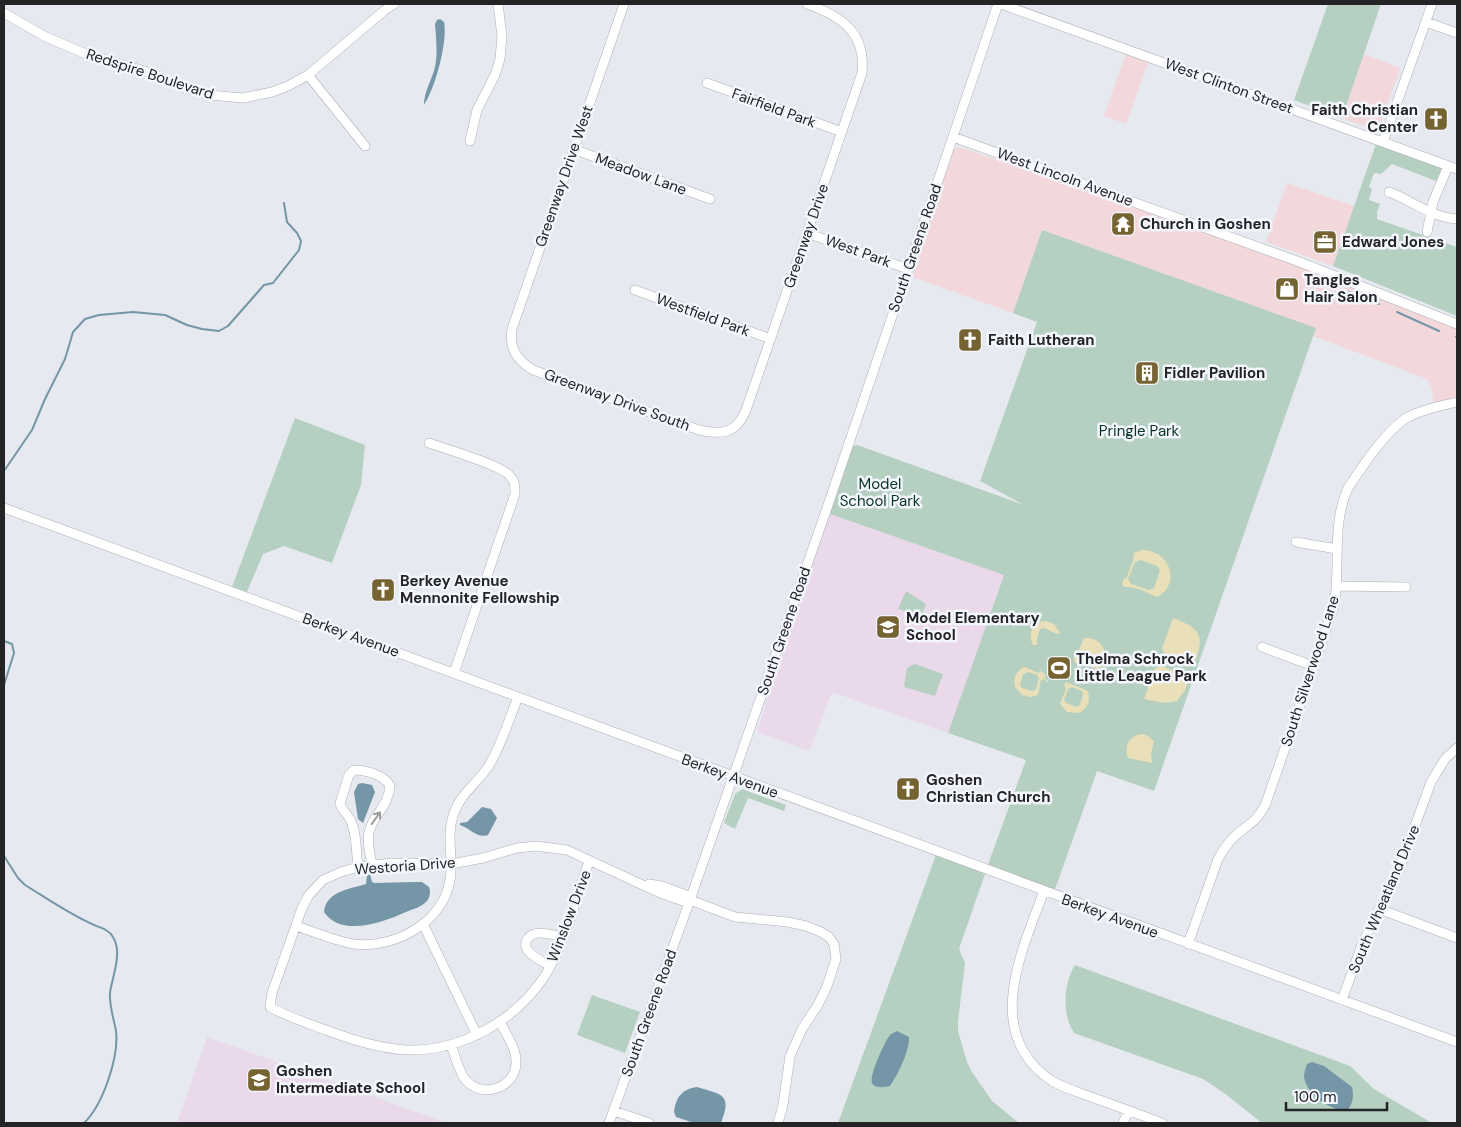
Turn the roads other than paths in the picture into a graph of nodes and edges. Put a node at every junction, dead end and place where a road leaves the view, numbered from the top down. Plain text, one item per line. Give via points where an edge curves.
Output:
1 (394, 4) edge
2 (498, 4) edge
3 (624, 4) edge
4 (807, 4) edge
5 (999, 4) edge
6 (1432, 4) edge
7 (4, 13) edge
8 (1426, 22) junction
9 (1457, 33) edge
10 (308, 75) junction
11 (707, 83) dead end
12 (842, 132) junction
13 (953, 137) junction
14 (470, 141) dead end
15 (1383, 142) junction
16 (365, 146) dead end
17 (573, 150) junction
18 (1453, 168) edge
19 (1389, 192) dead end
20 (710, 199) dead end
21 (1432, 212) junction
22 (1457, 219) edge
23 (1428, 232) dead end
24 (807, 233) junction
25 (908, 268) junction
26 (635, 290) dead end
27 (1457, 324) edge
28 (771, 339) junction
29 (513, 350) joint
30 (1457, 402) edge
31 (730, 431) joint
32 (429, 443) dead end
33 (4, 508) edge
34 (1296, 542) dead end
35 (1338, 548) junction
36 (1337, 586) junction
37 (1406, 587) dead end
38 (1262, 647) dead end
39 (1313, 666) junction
40 (454, 673) junction
41 (518, 697) junction
42 (1457, 748) edge
43 (733, 777) junction
44 (589, 861) junction
45 (451, 864) junction
46 (372, 865) junction
47 (358, 866) junction
48 (1044, 891) junction
49 (690, 900) junction
50 (1379, 909) junction
51 (423, 924) junction
52 (296, 926) junction
53 (562, 938) junction
54 (1457, 938) edge
55 (1188, 944) junction
56 (550, 966) junction
57 (1342, 1000) junction
58 (500, 1022) junction
59 (477, 1035) junction
60 (1457, 1042) edge
61 (451, 1046) junction
62 (1128, 1110) junction
63 (614, 1111) junction
64 (610, 1123) edge
65 (649, 1123) edge
66 (778, 1123) edge
67 (1124, 1123) edge
68 (1162, 1123) edge

1 - 10 street, Redspire Boulevard
2 - 14 street via 502,36 500,59 477,110
3 - 17 street, Greenway Drive West
4 - 12 street, Greenway Drive via 843,21 855,35 861,52 862,73
5 - 13 street, South Greene Road
5 - 15 street, West Clinton Street
6 - 8 street
7 - 10 street, Redspire Boulevard via 86,54 148,72 209,96 243,98 272,92
8 - 9 street
8 - 15 street
10 - 16 street
11 - 12 street, Fairfield Park
12 - 24 street, Greenway Drive
13 - 25 street, South Greene Road
13 - 27 street, West Lincoln Avenue via 1303,264
15 - 18 street, West Clinton Street
17 - 20 street, Meadow Lane
17 - 29 street, Greenway Drive West via 512,329
18 - 21 street via 1436,195
19 - 21 street
21 - 22 street
21 - 23 street
24 - 25 street, West Park
24 - 28 street, Greenway Drive
25 - 43 street, South Greene Road
26 - 28 street, Westfield Park
28 - 31 street, Greenway Drive via 742,418
29 - 31 street, Greenway Drive South via 523,364 533,370 698,430
30 - 35 street, South Silverwood Lane via 1416,413 1390,432 1343,498
32 - 40 street via 503,470 514,481 515,487
33 - 40 street, Berkey Avenue
34 - 35 street
35 - 36 street, South Silverwood Lane
36 - 37 street
36 - 39 street, South Silverwood Lane via 1334,606
38 - 39 street
39 - 55 street, South Silverwood Lane via 1263,810 1254,822 1236,835 1218,859
40 - 41 street, Berkey Avenue
41 - 43 street, Berkey Avenue
41 - 45 street via 489,766 468,790 452,817 449,836
42 - 50 street, South Wheatland Drive via 1434,774 1397,875
43 - 48 street, Berkey Avenue
43 - 49 street, South Greene Road
44 - 45 street, Westoria Drive via 567,850 536,846
44 - 49 street, Westoria Drive via 660,893
44 - 53 street, Winslow Drive
45 - 46 street, Westoria Drive
45 - 51 street via 450,882 444,897
46 - 47 street, Westoria Drive
46 -> 47 street via 369,832 382,810 390,786 382,778 354,770 349,775 340,806 353,828
47 - 52 street, Westoria Drive via 332,875 316,887 302,908
48 - 55 street, Berkey Avenue
48 - 62 street via 1017,970 1011,1010 1015,1034 1024,1053 1053,1081
49 - 63 street, South Greene Road
49 - 66 street, Westoria Drive via 736,916 800,924 821,932 834,944 836,959 827,986 790,1056
50 - 54 street
50 - 57 street, South Wheatland Drive
51 - 52 street via 404,936 368,944 340,941
51 - 59 street
52 - 61 street, Westoria Drive via 270,1007 373,1046 409,1051
53 - 56 street, Winslow Drive
53 - 56 street via 535,933 529,936 526,946 530,952
55 - 57 street, Berkey Avenue
56 - 58 street, Winslow Drive via 534,990
57 - 60 street, Berkey Avenue
58 - 59 street
58 - 61 street via 516,1061 509,1082 499,1088 475,1088 464,1078
59 - 61 street
62 - 67 street
62 - 68 street
63 - 64 street, South Greene Road
63 - 65 street

